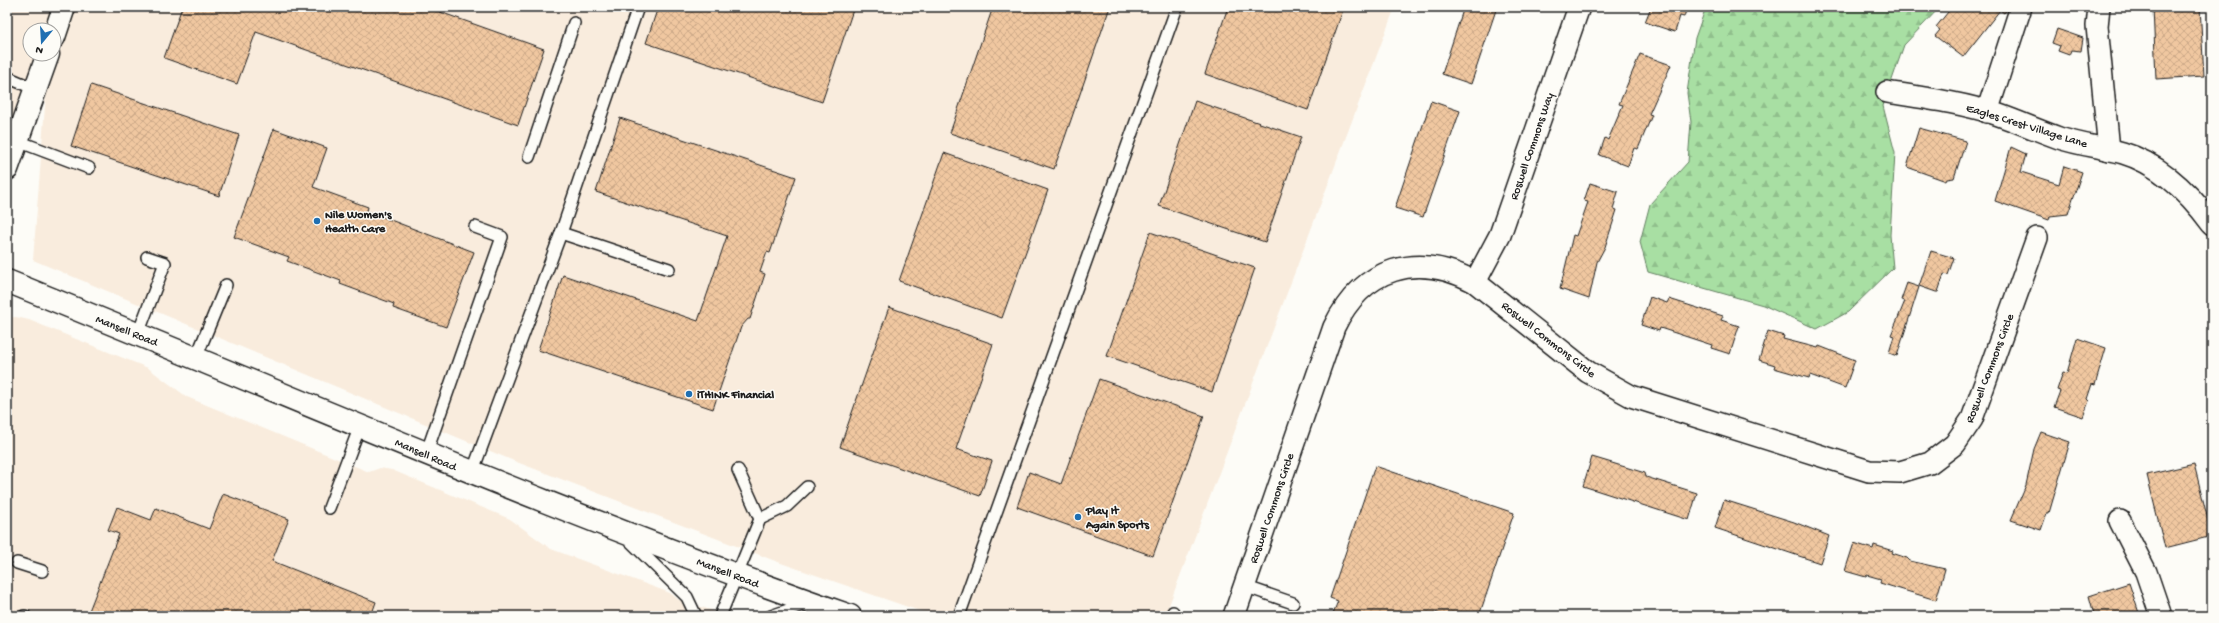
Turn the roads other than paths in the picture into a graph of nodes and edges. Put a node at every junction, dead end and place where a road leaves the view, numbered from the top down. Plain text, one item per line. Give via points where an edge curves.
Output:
1 (64, 7) edge
2 (638, 7) edge
3 (1177, 7) edge
4 (1579, 7) edge
5 (2021, 7) edge
6 (2099, 7) edge
7 (59, 22) edge
8 (574, 23) dead end
9 (45, 62) edge
10 (7, 76) edge
11 (36, 89) junction
12 (1887, 92) dead end
13 (1987, 112) junction
14 (12, 139) edge
15 (2109, 150) junction
16 (529, 156) dead end
17 (89, 168) dead end
18 (7, 169) edge
19 (2212, 224) edge
20 (475, 227) dead end
21 (561, 233) junction
22 (2036, 238) dead end
23 (147, 257) dead end
24 (669, 269) dead end
25 (7, 281) edge
26 (1475, 282) junction
27 (226, 285) dead end
28 (138, 334) junction
29 (196, 358) junction
30 (360, 426) junction
31 (426, 454) junction
32 (738, 470) dead end
33 (472, 473) junction
34 (808, 487) dead end
35 (329, 508) dead end
36 (760, 519) junction
37 (2120, 522) dead end
38 (620, 531) junction
39 (17, 563) dead end
40 (42, 571) dead end
41 (735, 576) junction
42 (1244, 586) junction
43 (810, 602) junction
44 (1293, 603) dead end
45 (696, 616) edge
46 (720, 616) edge
47 (770, 616) edge
48 (850, 616) edge
49 (959, 616) edge
50 (1234, 616) edge
51 (2161, 616) edge

1 - 7 main road
2 - 21 lane
3 - 49 lane
4 - 26 street, Roswell Commons Way via 1500,236
5 - 13 street
6 - 15 street via 2097,26
8 - 16 lane
9 - 11 main road
10 - 11 lane
11 - 14 main road
12 - 13 street, Eagles Crest Village Lane via 1951,102
13 - 15 street, Eagles Crest Village Lane via 2060,138
14 - 17 lane
14 - 18 main road
15 - 19 street, Eagles Crest Village Lane via 2125,154 2153,167 2199,206
20 - 31 lane via 502,237
21 - 24 lane
21 - 33 lane
22 - 26 street, Roswell Commons Circle via 1972,419 1955,444 1930,463 1900,472 1869,471 1631,396 1588,372
23 - 28 lane via 165,263
25 - 28 main road, Mansell Road
26 - 42 street, Roswell Commons Circle via 1457,272 1440,267 1402,267 1370,281 1354,294 1342,309
27 - 29 lane
28 - 29 main road, Mansell Road
29 - 30 main road, Mansell Road
30 - 31 main road, Mansell Road
30 - 35 lane
31 - 33 main road, Mansell Road
32 - 36 lane
33 - 38 main road, Mansell Road
34 - 36 lane via 787,506
36 - 41 lane
37 - 51 street via 2146,572
38 - 41 main road, Mansell Road
38 - 45 lane via 687,597
39 - 40 lane
41 - 43 main road, Mansell Road
41 - 46 lane
42 - 44 lane
42 - 50 street, Roswell Commons Circle
43 - 47 lane
43 - 48 main road, Mansell Road

